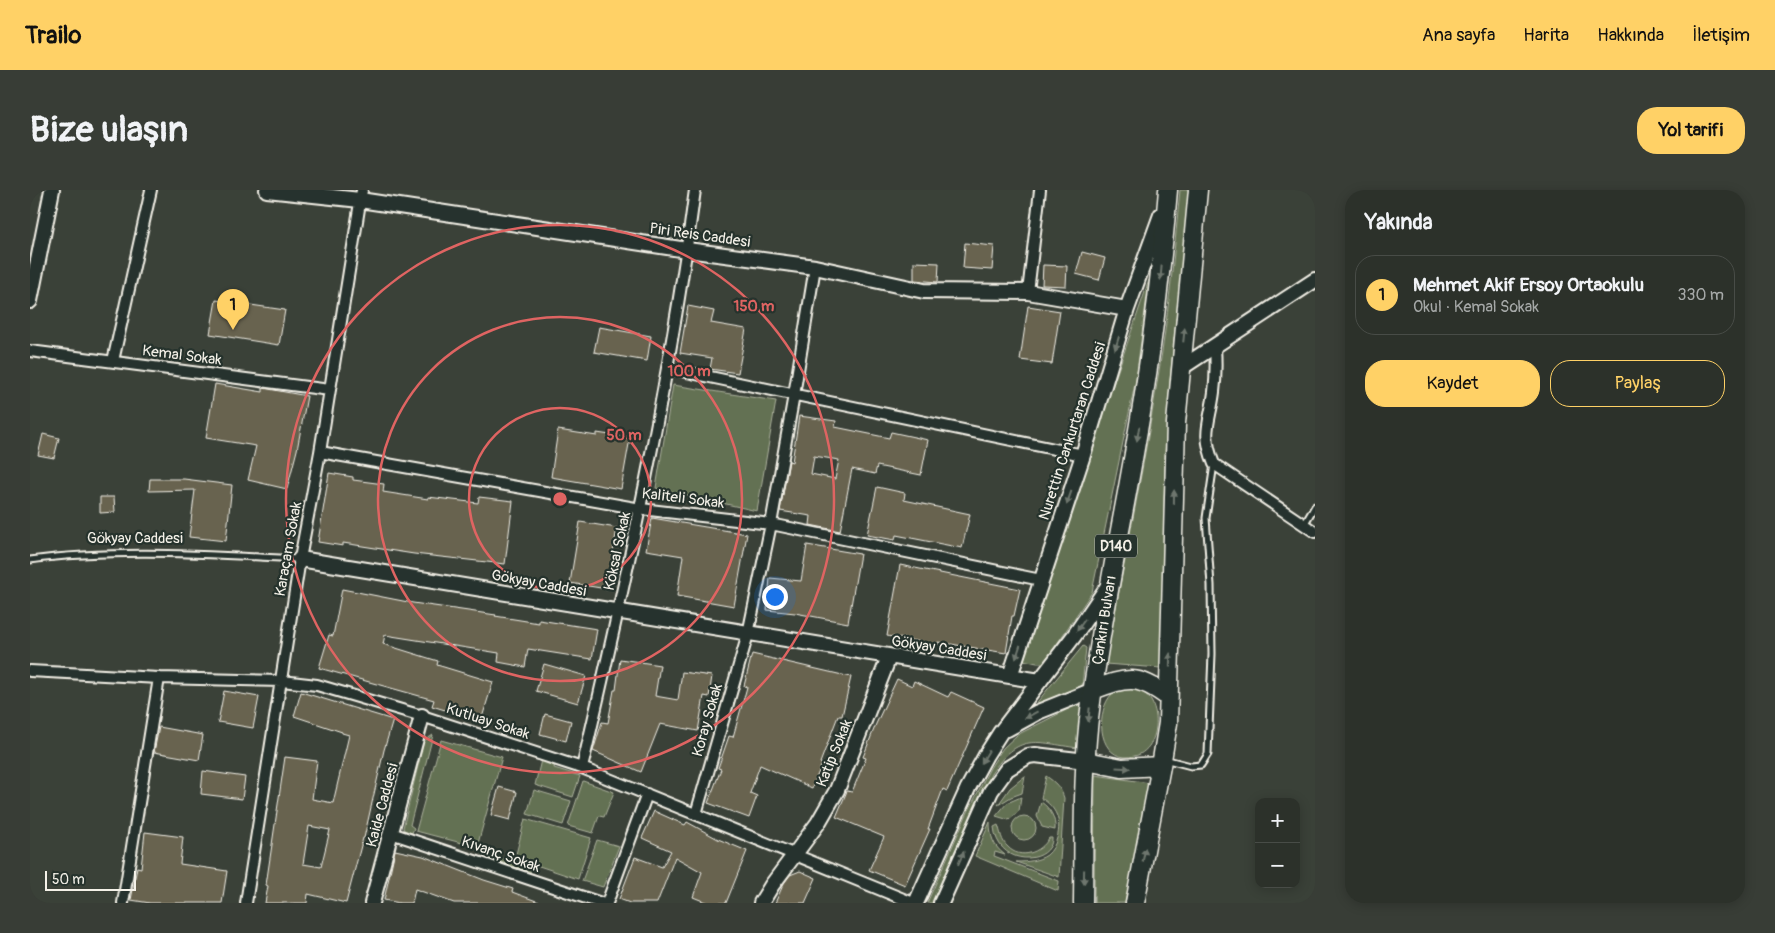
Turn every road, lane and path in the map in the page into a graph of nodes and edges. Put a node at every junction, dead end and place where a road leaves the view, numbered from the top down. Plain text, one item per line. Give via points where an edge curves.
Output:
1 (52, 190) edge
2 (151, 190) edge
3 (267, 190) edge
4 (695, 190) edge
5 (1040, 190) edge
6 (1198, 190) edge
7 (1168, 194) edge
8 (361, 195) edge
9 (687, 250) junction
10 (814, 267) junction
11 (1315, 280) edge
12 (1028, 292) junction
13 (30, 301) edge
14 (1128, 309) junction
15 (1215, 346) junction
16 (30, 351) edge
17 (113, 361) junction
18 (667, 368) junction
19 (1181, 368) junction
20 (330, 390) junction
21 (794, 395) junction
22 (320, 452) junction
23 (1083, 455) junction
24 (1214, 464) junction
25 (1315, 506) edge
26 (641, 509) junction
27 (771, 524) junction
28 (1304, 525) junction
29 (1315, 532) edge
30 (300, 559) junction
31 (30, 560) edge
32 (1041, 580) junction
33 (1109, 585) junction
34 (619, 613) junction
35 (748, 634) junction
36 (889, 657) junction
37 (30, 671) edge
38 (1010, 676) junction
39 (159, 678) junction
40 (282, 681) junction
41 (1040, 681) junction
42 (1093, 690) junction
43 (1168, 696) junction
44 (422, 716) junction
45 (1000, 733) junction
46 (1086, 761) junction
47 (1162, 762) junction
48 (582, 768) junction
49 (647, 794) junction
50 (696, 814) junction
51 (391, 832) junction
52 (794, 854) junction
53 (123, 903) edge
54 (246, 903) edge
55 (372, 903) edge
56 (601, 903) edge
57 (607, 903) edge
58 (761, 903) edge
59 (914, 903) edge
60 (941, 903) edge
61 (1083, 903) edge
62 (1135, 903) edge

1 - 13 street
2 - 17 street
3 - 8 street, Piri Reis Caddesi
4 - 9 street, Köksal Sokak
5 - 12 street
19 -> 6 highway
7 - 14 street, Nurettin Cankurtaran Caddesi
7 -> 33 highway, Çankırı Bulvarı / D140 via 1148,370
8 - 9 street, Piri Reis Caddesi
8 - 20 street, Karaçam Sokak
9 - 10 street, Piri Reis Caddesi
9 - 18 street, Köksal Sokak
10 - 12 street, Piri Reis Caddesi via 924,291
10 - 21 street, Koray Sokak
11 - 15 street
12 - 14 street, Piri Reis Caddesi
14 -> 23 street, Nurettin Cankurtaran Caddesi
15 - 19 street
15 - 24 street via 1216,375 1206,435
16 - 17 street, Kemal Sokak
17 - 20 street, Kemal Sokak
18 - 21 street
18 - 26 street, Köksal Sokak
43 -> 19 highway via 1176,423
20 - 22 street, Karaçam Sokak
21 - 23 street
21 - 27 street, Koray Sokak
22 - 26 street, Kaliteli Sokak
22 - 30 street, Karaçam Sokak
23 -> 32 street, Nurettin Cankurtaran Caddesi
24 - 28 street
24 - 47 lane via 1206,518 1212,654 1208,754 1201,766
25 - 28 lane
26 - 27 street, Kaliteli Sokak
26 - 34 street, Köksal Sokak
27 - 32 street, Kaliteli Sokak
27 - 35 street, Koray Sokak
28 - 29 street
30 - 31 lane, Gökyay Caddesi via 178,554 70,555
30 - 34 street, Gökyay Caddesi
30 - 40 street, Karaçam Sokak
32 -> 38 street, Nurettin Cankurtaran Caddesi
33 -> 41 street
33 - 42 highway, Çankırı Bulvarı / D140
34 - 35 street, Gökyay Caddesi
34 - 48 street, Köksal Sokak
35 - 36 street, Gökyay Caddesi
35 - 50 street, Koray Sokak
36 - 38 street, Gökyay Caddesi
36 - 52 street, Katip Sokak via 837,790
37 - 39 street, Kutluay Sokak
38 - 41 street, Gökyay Caddesi
39 - 40 street, Kutluay Sokak
39 - 53 street
40 - 44 street, Kutluay Sokak via 317,685
40 - 54 street, Karaçam Sokak
41 - 45 street
42 - 43 highway via 1130,680 1152,685
42 -> 45 street via 1038,712
42 -> 46 highway, Çankırı Bulvarı / D140
43 - 47 highway
44 - 48 street, Kutluay Sokak
44 - 51 street, Kaide Caddesi
45 -> 59 street via 968,788
46 -> 47 highway via 1122,768
60 -> 46 street via 991,791 1008,769 1035,755
46 -> 61 highway, Çankırı Bulvarı / D140
62 -> 47 highway
48 - 49 street, Kutluay Sokak
49 - 50 street, Kutluay Sokak
49 - 57 street
50 - 52 street, Kutluay Sokak
51 - 55 street, Kaide Caddesi
51 - 56 street, Kıvanç Sokak
52 - 58 street, Katip Sokak
52 - 59 street, Kutluay Sokak

